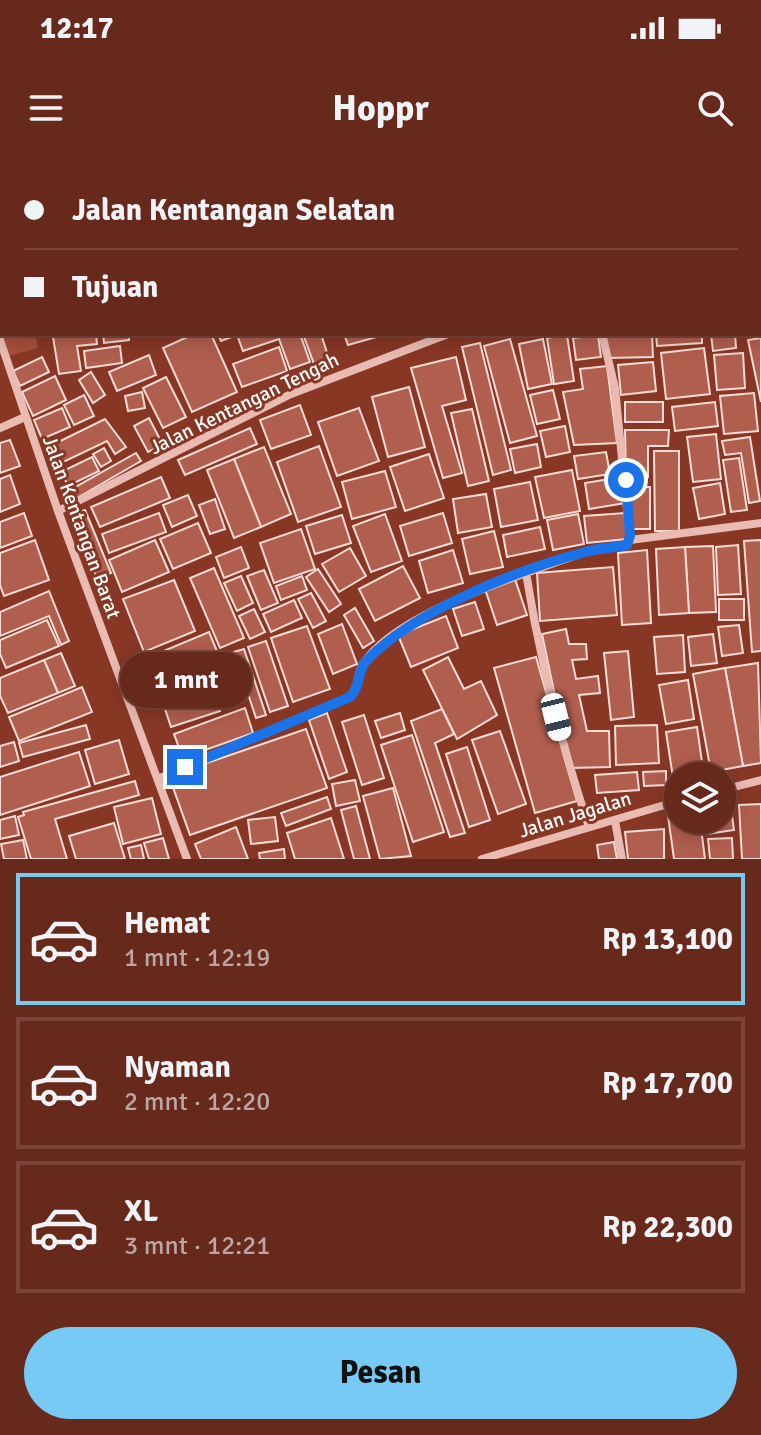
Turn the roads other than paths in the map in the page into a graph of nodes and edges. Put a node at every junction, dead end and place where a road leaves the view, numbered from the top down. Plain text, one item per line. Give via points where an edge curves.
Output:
1 (443, 336) edge
2 (602, 336) edge
3 (0, 340) edge
4 (25, 417) junction
5 (0, 428) edge
6 (58, 511) junction
7 (761, 523) edge
8 (630, 540) junction
9 (526, 573) junction
10 (158, 779) junction
11 (761, 780) edge
12 (736, 786) edge
13 (664, 805) edge
14 (615, 821) junction
15 (589, 827) junction
16 (187, 859) edge
17 (482, 859) edge
18 (622, 859) edge

1 - 6 street, Jalan Kentangan Tengah via 291,394
2 - 8 street via 615,388
3 - 4 street, Jalan Kentangan Barat
4 - 5 street
4 - 6 street, Jalan Kentangan Barat
6 - 10 street, Jalan Kentangan Barat
7 - 8 street
8 - 9 street
9 - 10 street via 467,594 400,630 361,666 358,689 350,697
9 - 15 street via 567,763
10 - 16 street, Jalan Kentangan Barat
11 - 12 street
13 - 14 street, Jalan Jagalan
14 - 15 street, Jalan Jagalan
14 - 18 street
15 - 17 street, Jalan Jagalan

